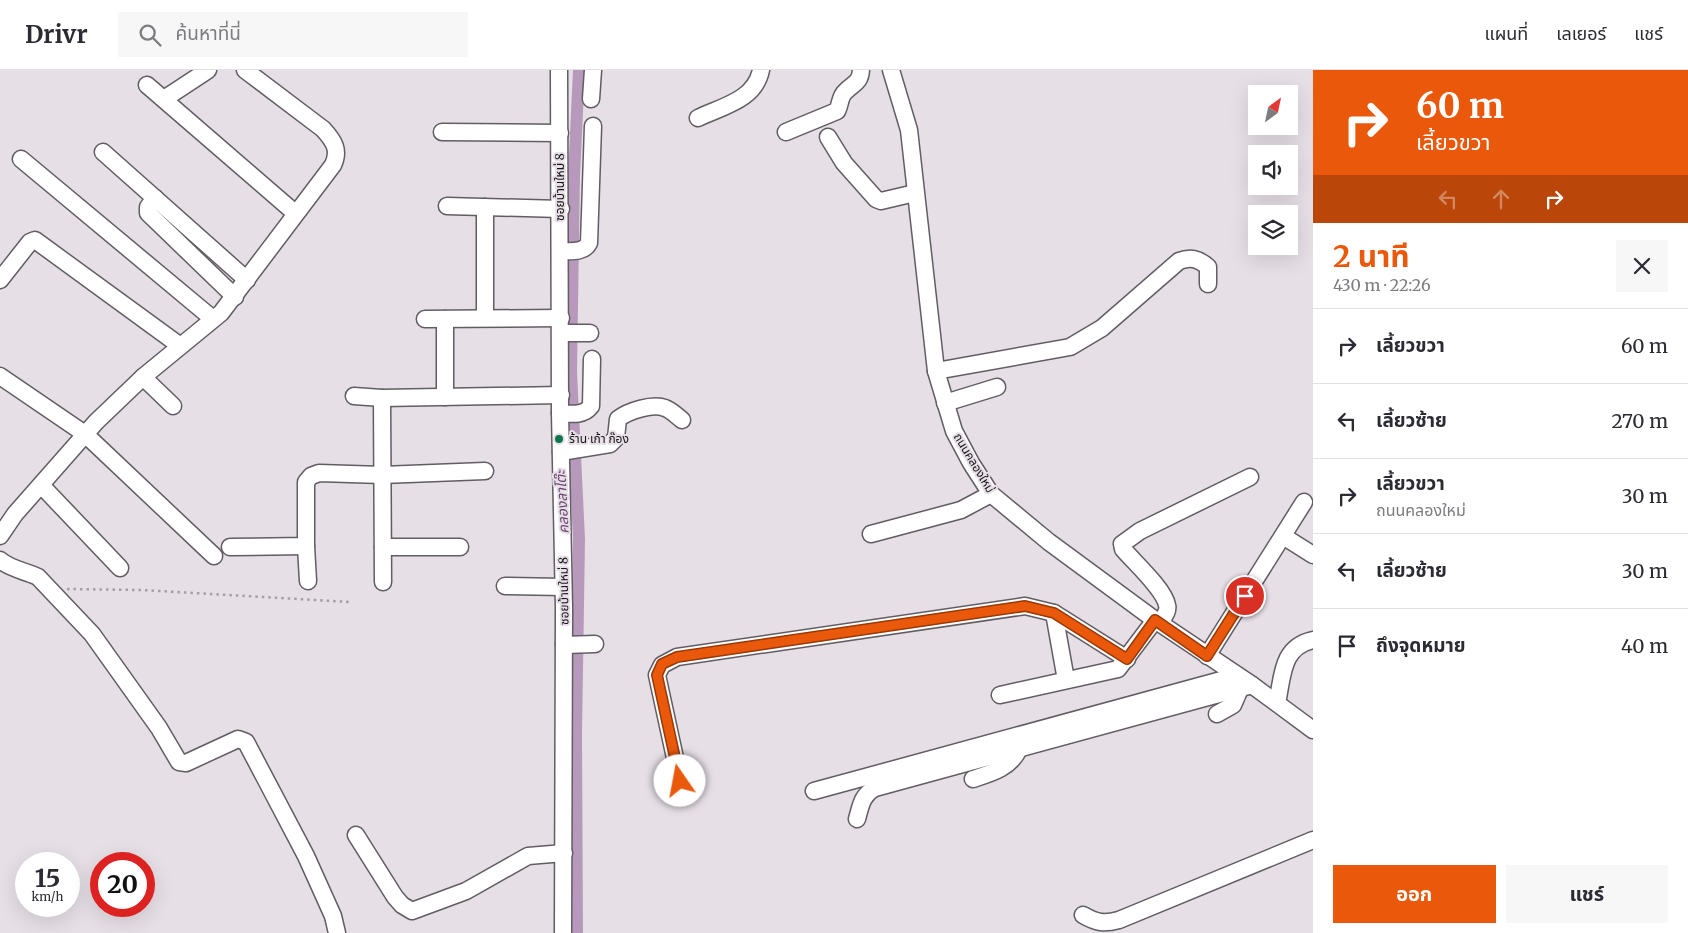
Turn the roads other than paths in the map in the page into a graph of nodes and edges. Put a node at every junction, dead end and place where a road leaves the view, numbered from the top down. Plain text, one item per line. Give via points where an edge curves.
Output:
1 (208, 70) edge
2 (245, 70) edge
3 (559, 70) edge
4 (593, 70) edge
5 (761, 70) edge
6 (861, 70) edge
7 (891, 70) edge
8 (147, 85) dead end
9 (164, 99) junction
10 (591, 99) dead end
11 (698, 118) dead end
12 (593, 126) dead end
13 (442, 132) dead end
14 (786, 132) dead end
15 (560, 134) junction
16 (828, 137) dead end
17 (103, 152) dead end
18 (21, 159) dead end
19 (915, 193) junction
20 (155, 198) junction
21 (447, 206) dead end
22 (485, 207) junction
23 (560, 209) junction
24 (295, 213) junction
25 (570, 251) junction
26 (0, 280) edge
27 (247, 280) junction
28 (1208, 284) dead end
29 (235, 297) junction
30 (485, 318) junction
31 (213, 319) junction
32 (425, 319) dead end
33 (445, 319) junction
34 (572, 330) junction
35 (179, 345) junction
36 (592, 359) dead end
37 (936, 371) junction
38 (143, 376) junction
39 (1, 378) edge
40 (996, 387) dead end
41 (560, 395) junction
42 (354, 396) dead end
43 (446, 397) junction
44 (382, 398) junction
45 (945, 403) junction
46 (173, 406) dead end
47 (569, 414) junction
48 (682, 420) dead end
49 (85, 434) junction
50 (571, 451) junction
51 (485, 471) dead end
52 (382, 475) junction
53 (1250, 477) dead end
54 (41, 485) junction
55 (991, 494) junction
56 (1304, 502) dead end
57 (871, 534) dead end
58 (0, 536) edge
59 (1283, 536) junction
60 (306, 546) junction
61 (230, 547) dead end
62 (382, 547) junction
63 (460, 547) dead end
64 (1313, 555) edge
65 (214, 556) dead end
66 (0, 560) edge
67 (120, 568) dead end
68 (308, 581) dead end
69 (383, 582) dead end
70 (505, 586) dead end
71 (563, 587) junction
72 (1054, 613) junction
73 (1157, 622) junction
74 (1313, 640) edge
75 (1207, 656) junction
76 (1127, 659) junction
77 (1066, 680) junction
78 (1243, 683) junction
79 (1000, 695) dead end
80 (1277, 703) junction
81 (1217, 714) dead end
82 (1313, 730) edge
83 (1019, 749) junction
84 (973, 780) dead end
85 (680, 781) dead end
86 (814, 791) dead end
87 (857, 819) dead end
88 (356, 835) dead end
89 (1313, 840) edge
90 (564, 853) junction
91 (1084, 916) dead end
92 (337, 933) edge
93 (563, 933) edge

1 - 9 street
2 - 24 street via 324,129 337,150 333,165
3 - 15 street, ซอยบ้านใหม่ 8
4 - 10 street
5 - 11 street via 758,81 745,97
6 - 14 street via 856,85 843,93 837,112
7 - 19 street, ถนนคลองใหม่ via 909,130
8 - 9 street
9 - 24 street
12 - 25 street via 589,242 587,248
13 - 15 street
15 - 23 street, ซอยบ้านใหม่ 8
16 - 19 street via 844,163 876,199
17 - 20 street
18 - 31 street
19 - 37 street, ถนนคลองใหม่
20 - 27 street
20 - 29 street via 148,207 148,213
21 - 22 street
22 - 23 street
22 - 30 street
23 - 25 street, ซอยบ้านใหม่ 8
24 - 27 street
25 - 34 street, ซอยบ้านใหม่ 8
26 - 35 street via 35,240
27 - 29 street
28 - 37 street via 1208,267 1194,258 1186,258 1178,261 1102,328 1070,346
29 - 31 street
30 - 33 street
30 - 34 street
31 - 35 street
32 - 33 street
33 - 43 street
34 - 41 street, ซอยบ้านใหม่ 8
35 - 38 street
36 - 47 street via 591,406 587,412
37 - 45 street, ถนนคลองใหม่
38 - 46 street
38 - 49 street
39 - 49 street
40 - 45 street
41 - 43 street
41 - 47 street, ซอยบ้านใหม่ 8
42 - 44 street
43 - 44 street
44 - 52 street
45 - 55 street, ถนนคลองใหม่ via 954,431
47 - 50 street, ซอยบ้านใหม่ 8
48 - 50 street via 660,406 631,412 618,419 616,438 610,444
49 - 54 street
49 - 65 street
50 - 71 street, ซอยบ้านใหม่ 8
51 - 52 street
52 - 60 street via 319,473 310,476 306,482
52 - 62 street
53 - 73 street via 1140,531 1122,544 1168,604
54 - 58 street
54 - 67 street
55 - 57 street via 961,510
55 - 73 street, ถนนคลองใหม่ via 1049,542
56 - 59 street
59 - 64 street
59 - 75 street
60 - 61 street
60 - 68 street
62 - 63 street
62 - 69 street
66 - 92 street via 27,571 51,588 92,634 159,728 178,762 186,763 238,739 246,742 306,856 333,916
70 - 71 street
71 - 90 street, ซอยบ้านใหม่ 8 via 578,644
72 - 76 street
72 - 77 street
72 - 85 street via 1025,606 677,657 662,664 657,675
73 - 75 street, ถนนคลองใหม่
73 - 76 street
74 - 80 street via 1296,645 1286,661
75 - 78 street, ถนนคลองใหม่
76 - 77 street via 1118,669
77 - 79 street
78 - 80 street, ถนนคลองใหม่
78 - 81 street via 1233,705
78 - 83 street
78 - 86 street
80 - 82 street, ถนนคลองใหม่
83 - 84 street via 1005,766
83 - 87 street via 876,788 863,798
88 - 90 street via 395,897 412,911 466,891 528,856
89 - 91 street via 1119,920 1104,924
90 - 93 street, ซอยบ้านใหม่ 8

